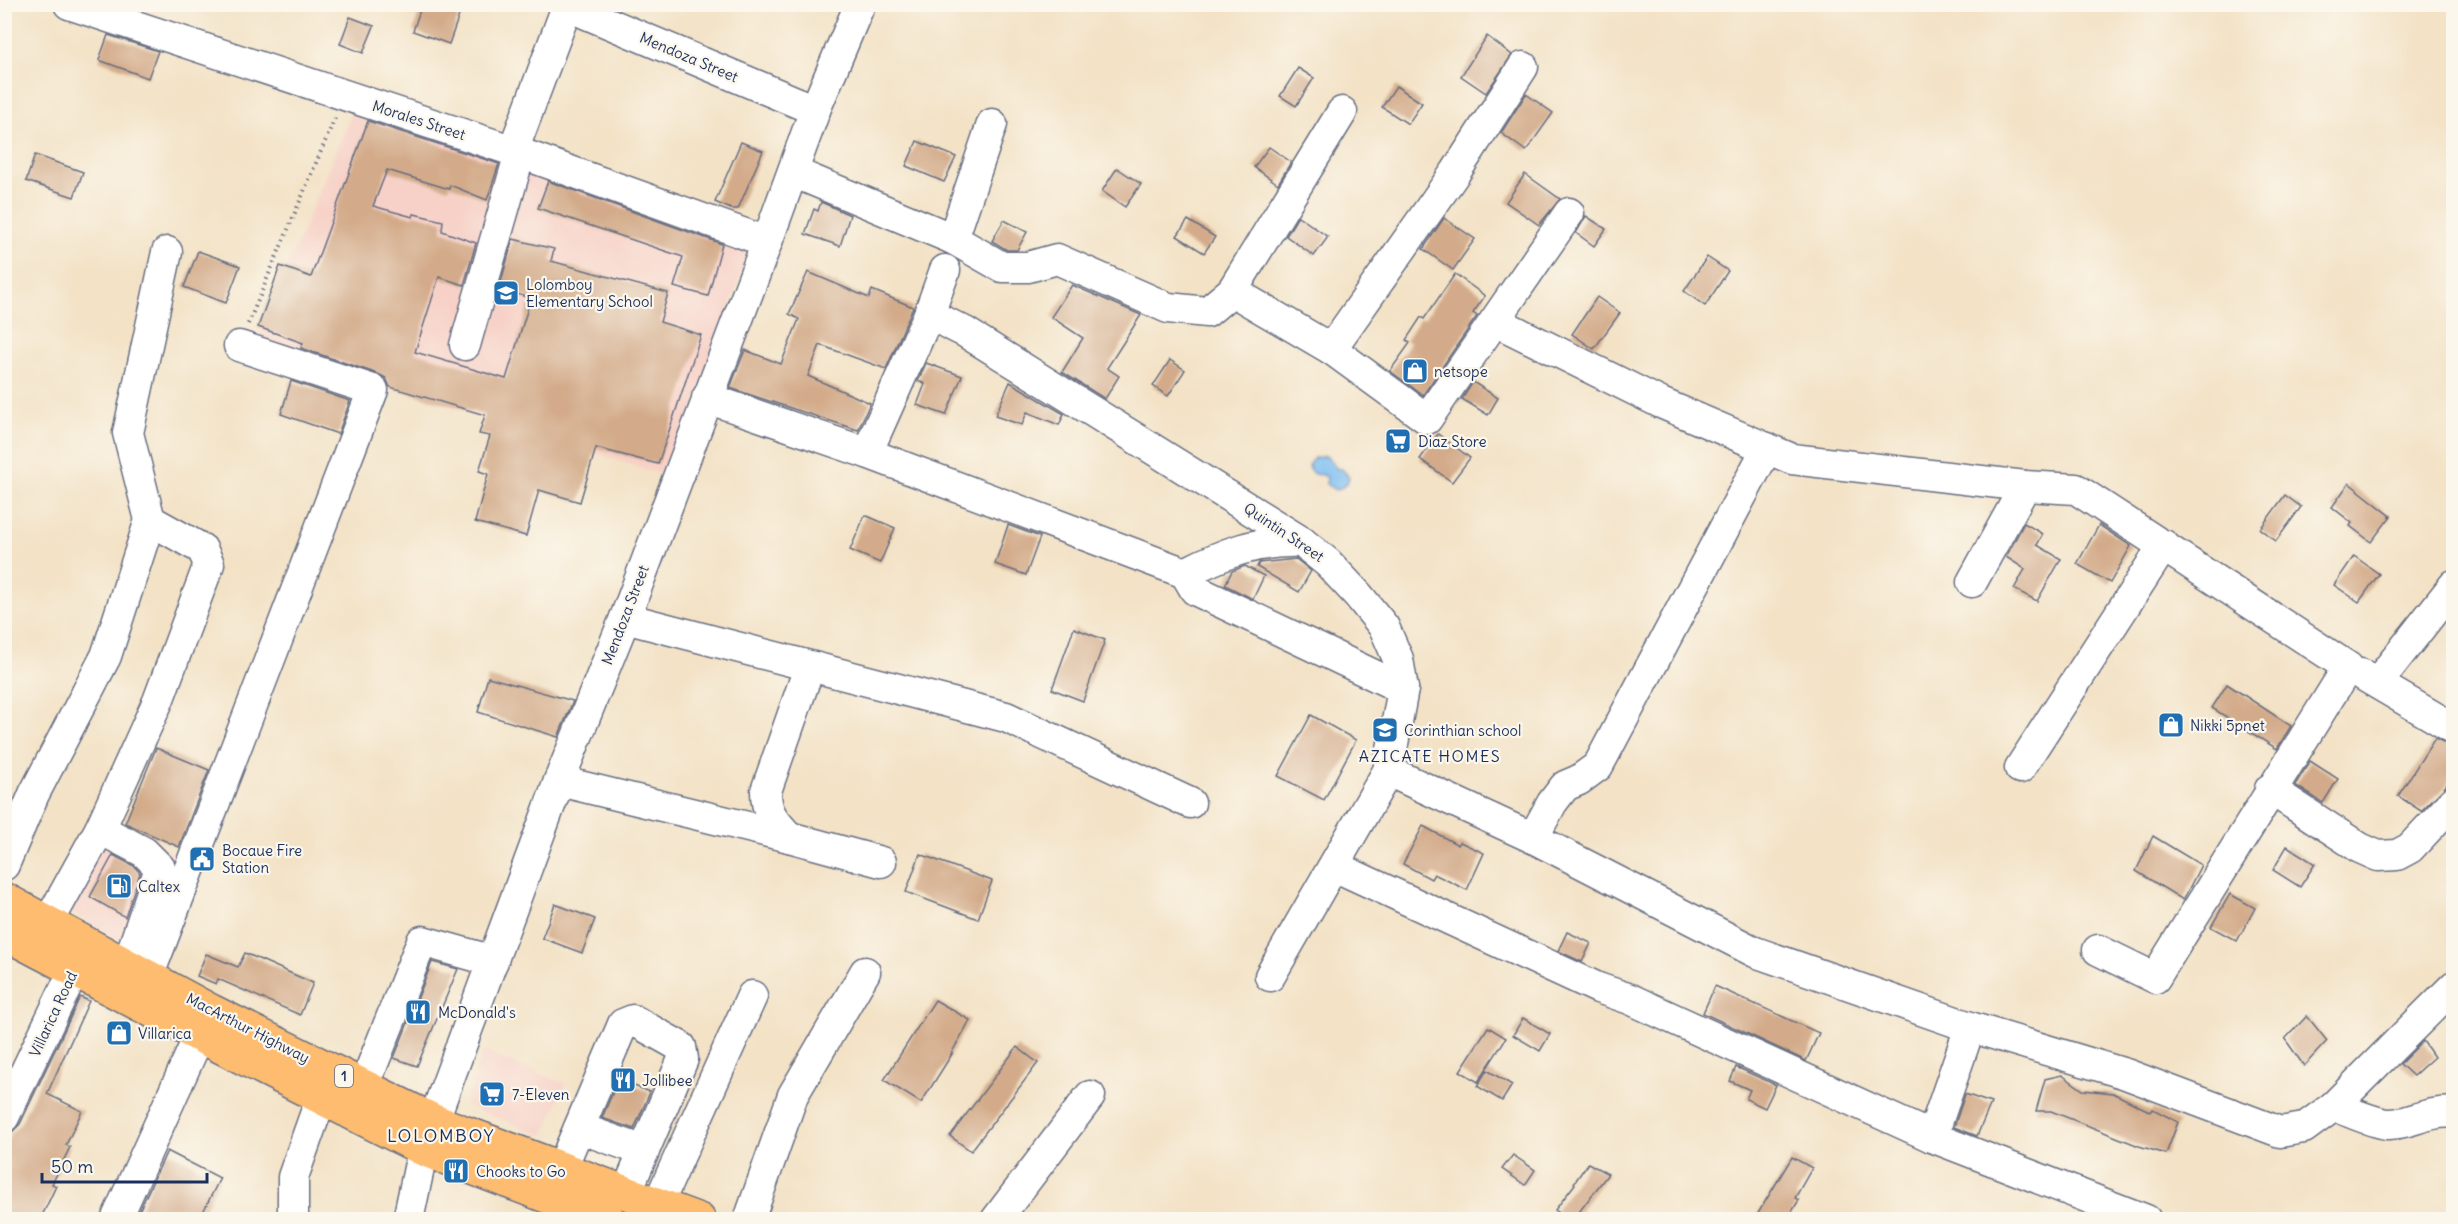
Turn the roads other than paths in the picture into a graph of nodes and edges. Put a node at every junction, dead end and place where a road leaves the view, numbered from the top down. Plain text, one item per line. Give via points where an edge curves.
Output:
1 (69, 4) edge
2 (860, 4) edge
3 (566, 5) edge
4 (1523, 67) dead end
5 (815, 110) junction
6 (1342, 112) dead end
7 (992, 124) dead end
8 (516, 152) junction
9 (793, 172) junction
10 (1569, 213) dead end
11 (953, 239) junction
12 (767, 242) junction
13 (167, 252) dead end
14 (945, 270) dead end
15 (1232, 291) junction
16 (929, 314) junction
17 (1495, 321) junction
18 (465, 345) dead end
19 (239, 346) road end
20 (1331, 350) junction
21 (707, 398) junction
22 (1767, 448) junction
23 (867, 453) junction
24 (2025, 486) junction
25 (150, 520) junction
26 (1302, 542) junction
27 (2164, 545) junction
28 (1185, 573) junction
29 (1972, 582) dead end
30 (2448, 603) edge
31 (625, 618) junction
32 (2348, 667) junction
33 (809, 668) junction
34 (2377, 683) junction
35 (1403, 689) junction
36 (2451, 727) dead end
37 (2020, 768) dead end
38 (1388, 771) junction
39 (559, 781) junction
40 (2270, 789) junction
41 (2454, 801) edge
42 (1190, 803) dead end
43 (100, 829) junction
44 (789, 837) junction
45 (1533, 838) junction
46 (881, 862) dead end
47 (4, 865) edge
48 (1334, 866) junction
49 (4, 899) edge
50 (4, 933) edge
51 (42, 935) junction
52 (2098, 950) dead end
53 (80, 956) junction
54 (493, 961) junction
55 (865, 972) dead end
56 (1270, 976) dead end
57 (131, 978) junction
58 (2454, 986) edge
59 (752, 996) dead end
60 (205, 1023) junction
61 (1970, 1027) junction
62 (364, 1086) junction
63 (1090, 1096) dead end
64 (321, 1098) junction
65 (2334, 1106) junction
66 (2454, 1113) edge
67 (4, 1117) edge
68 (579, 1128) junction
69 (429, 1135) junction
70 (1932, 1137) junction
71 (644, 1151) junction
72 (561, 1170) junction
73 (627, 1191) junction
74 (658, 1204) junction
75 (116, 1220) edge
76 (293, 1220) edge
77 (408, 1220) edge
78 (609, 1220) edge
79 (699, 1220) edge
80 (749, 1220) edge
81 (996, 1220) edge
82 (2146, 1220) edge

1 - 8 street, Morales Street
2 - 5 street, Mendoza Street
3 - 5 street, Mendoza Street
3 - 8 street
4 - 20 street via 1455,173
5 - 9 street, Mendoza Street
6 - 15 street
7 - 11 street
8 - 12 street, Morales Street
8 - 18 street
9 - 11 street
9 - 12 street, Mendoza Street
10 - 17 street
11 - 15 street via 1002,267 1028,267 1057,259 1168,308 1207,312
12 - 21 street, Mendoza Street
13 - 25 street via 128,433
14 - 16 street
15 - 20 street
16 - 23 street
16 - 26 street, Quintin Street via 965,332
17 - 20 street via 1427,419
17 - 22 street via 1660,403
19 - 57 street via 373,390 180,889
21 - 23 street
21 - 31 street, Mendoza Street
22 - 24 street via 1792,459
22 - 45 street via 1598,766 1565,786
23 - 28 street
24 - 27 street via 2076,489
24 - 29 street
25 - 43 street via 202,549 209,564 158,701
25 - 47 street via 106,656 34,794
26 - 28 street via 1277,541 1248,547 1222,554
26 - 35 street, Quintin Street via 1328,563 1384,627 1398,659
27 - 32 street
27 - 37 street
28 - 35 street via 1195,590
30 - 34 street
31 - 33 street
31 - 39 street, Mendoza Street
32 - 34 street
32 - 40 street
33 - 42 street via 1006,717
33 - 44 street via 766,791 766,807
34 - 36 street
35 - 38 street, Quintin Street
38 - 45 street
38 - 48 street, Quintin Street
39 - 44 street
39 - 54 street, Mendoza Street
40 - 41 street via 2360,848 2379,856 2397,855 2410,848
40 - 52 street via 2155,978
43 - 51 street
43 - 57 street via 144,852 160,868
44 - 46 street
45 - 61 street via 1755,952
48 - 56 street, Quintin Street
48 - 70 street
49 - 51 highway, MacArthur Highway / 1
50 - 51 highway, MacArthur Highway / 1
51 - 53 highway, MacArthur Highway / 1
53 - 57 highway, MacArthur Highway / 1
53 - 67 street, Villarica Road
54 - 62 street via 422,940
54 - 69 street, Mendoza Street
55 - 80 street via 793,1095
57 - 60 highway, MacArthur Highway / 1
58 - 65 street
59 - 74 street
60 - 62 highway, MacArthur Highway / 1
60 - 64 highway, MacArthur Highway / 1
60 - 75 street
61 - 65 street via 2126,1074 2280,1132 2304,1128
61 - 70 street
62 - 69 highway, MacArthur Highway / 1
63 - 81 street
64 - 69 highway, MacArthur Highway / 1
64 - 76 street via 293,1177
65 - 66 street via 2389,1124 2438,1112
68 - 71 street
68 - 71 street via 623,1024 633,1020 681,1047 683,1059
68 - 72 street
69 - 72 highway, MacArthur Highway / 1
69 - 77 street, Mendoza Street
69 - 78 highway, MacArthur Highway / 1
70 - 82 street
71 - 73 street
72 - 73 highway, MacArthur Highway / 1
73 - 74 highway, MacArthur Highway / 1
74 - 79 highway, MacArthur Highway / 1

